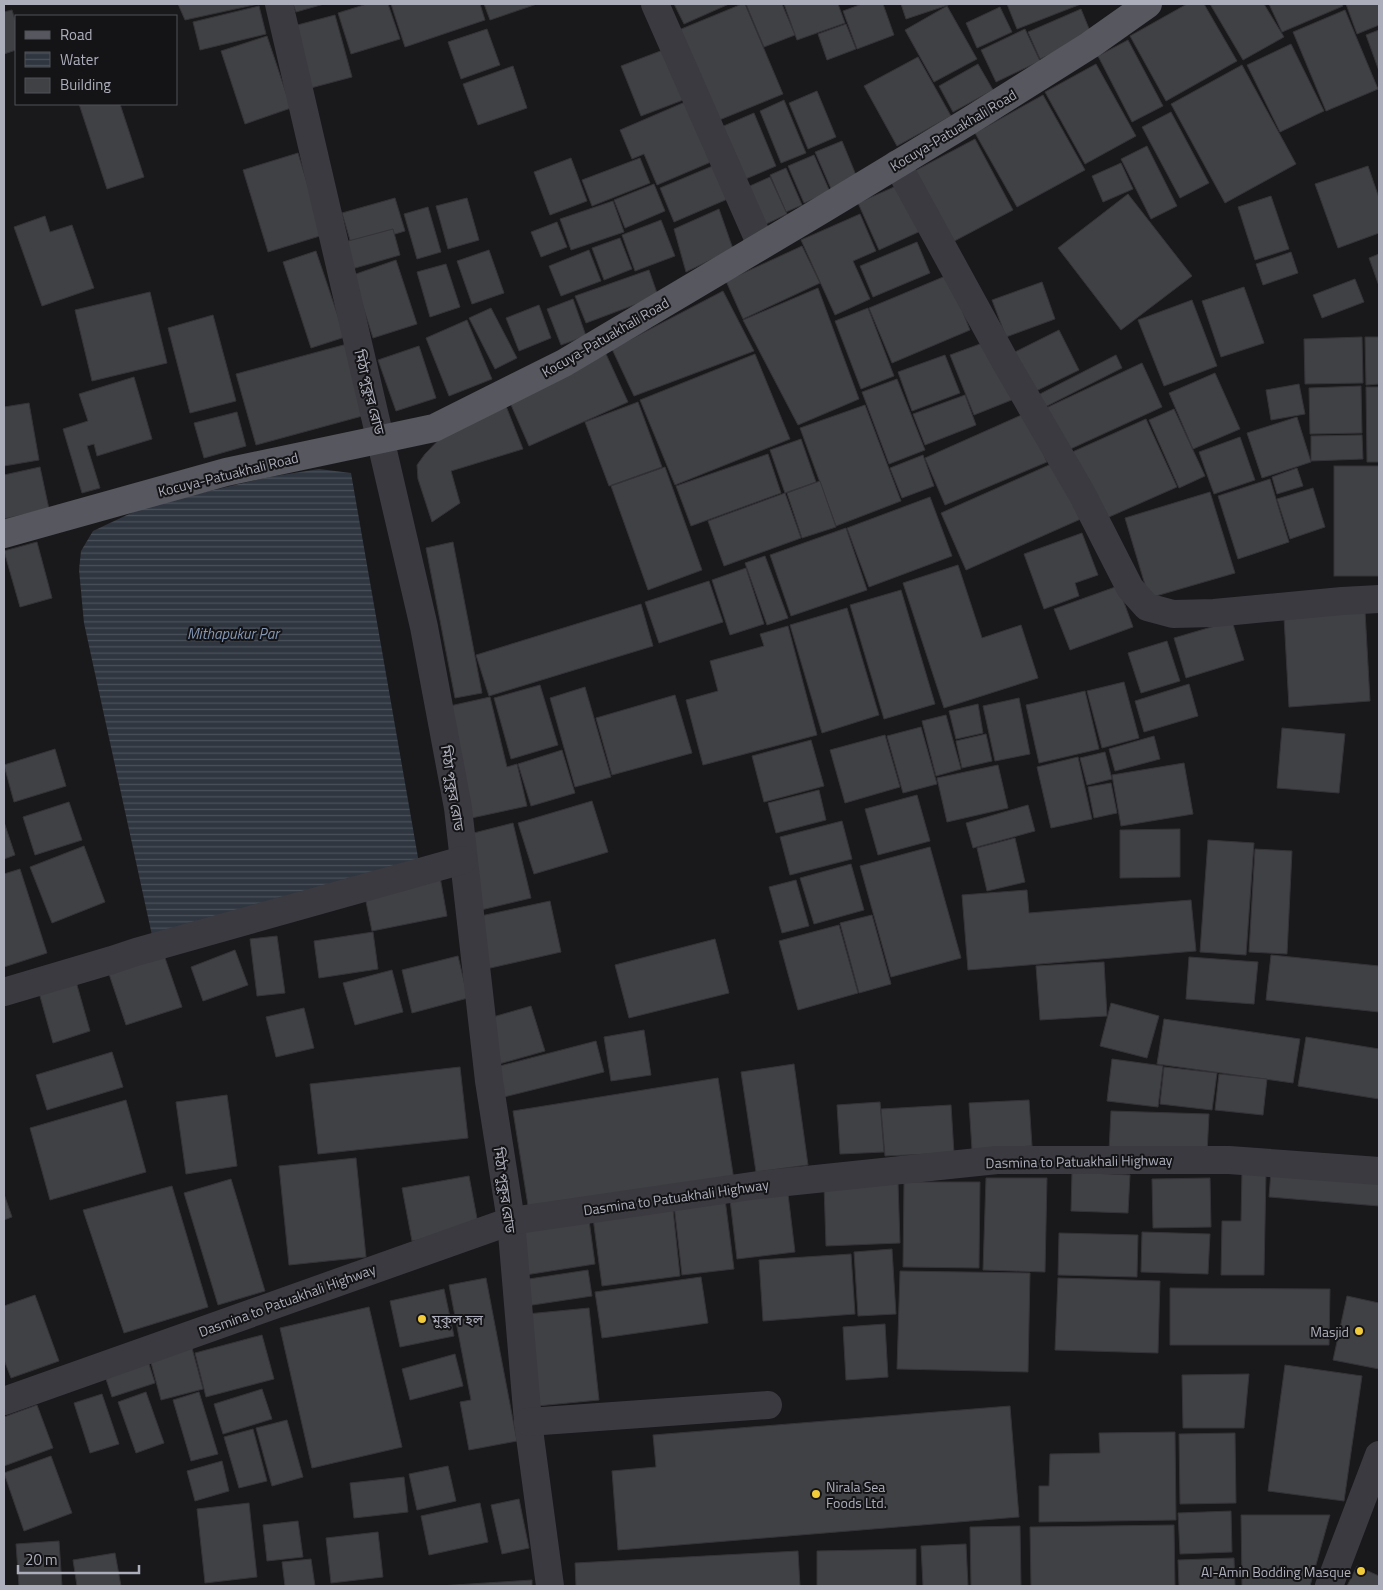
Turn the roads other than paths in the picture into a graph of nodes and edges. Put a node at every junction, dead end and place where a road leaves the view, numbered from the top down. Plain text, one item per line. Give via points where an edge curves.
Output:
1 (279, 4) edge
2 (655, 4) edge
3 (1148, 4) edge
4 (897, 164) junction
5 (761, 245) junction
6 (381, 439) junction
7 (4, 534) edge
8 (1379, 599) edge
9 (463, 860) junction
10 (4, 992) edge
11 (1379, 1171) edge
12 (511, 1221) junction
13 (4, 1401) edge
14 (768, 1405) dead end
15 (528, 1422) junction
16 (1379, 1455) edge
17 (550, 1586) edge
18 (1329, 1586) edge

1 - 6 street, মিঠা পুকুর রোড
2 - 5 street
3 - 4 main road, Kocuya-Patuakhali Road via 1082,50
4 - 5 main road, Kocuya-Patuakhali Road
4 - 8 street via 1082,494 1130,588 1146,607 1173,614 1214,613
5 - 6 main road, Kocuya-Patuakhali Road via 564,363 434,428
6 - 7 main road, Kocuya-Patuakhali Road via 226,472
6 - 9 street, মিঠা পুকুর রোড via 424,627 458,808
9 - 10 street
9 - 12 street, মিঠা পুকুর রোড via 489,1081
11 - 12 street, Dasmina to Patuakhali Highway via 1229,1160 997,1160 758,1185
12 - 13 street, Dasmina to Patuakhali Highway
12 - 15 street, মিঠা পুকুর রোড
14 - 15 street
15 - 17 street, মিঠা পুকুর রোড
16 - 18 street

